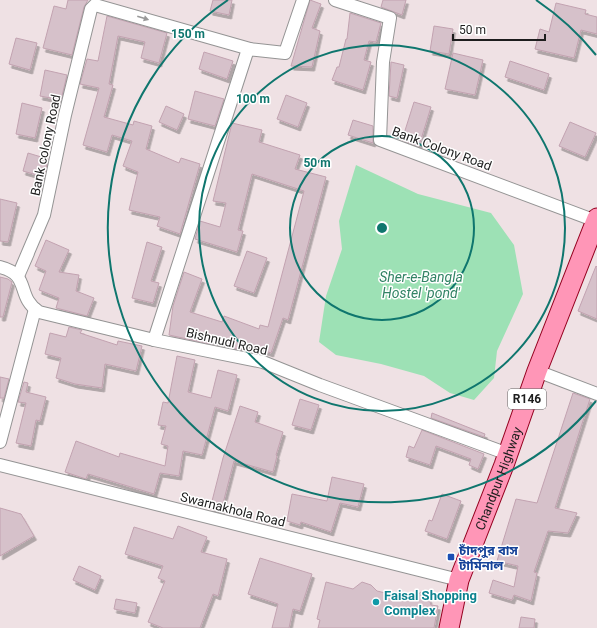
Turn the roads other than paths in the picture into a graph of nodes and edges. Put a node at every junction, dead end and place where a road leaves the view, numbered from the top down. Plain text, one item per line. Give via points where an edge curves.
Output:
1 (303, 0) edge
2 (335, 0) edge
3 (250, 49) junction
4 (596, 219) edge
5 (28, 253) dead end
6 (0, 267) edge
7 (18, 276) junction
8 (35, 309) junction
9 (154, 340) junction
10 (536, 371) junction
11 (597, 394) edge
12 (0, 442) edge
13 (508, 454) junction
14 (0, 465) edge
15 (459, 580) junction
16 (449, 628) edge

1 - 3 street via 285,53
2 - 4 street, Bank Colony Road via 390,18 383,62 380,140
7 -> 3 street, Bank colony Road via 44,216 65,115 94,5 105,6
3 - 9 street
4 - 10 main road, Chandpur Highway / R146
5 - 7 street
6 - 7 street via 13,270
7 - 8 street via 25,297
8 - 9 street, Bishnudi Road
8 - 12 street
9 - 13 street, Bishnudi Road via 264,362
10 - 11 street
10 - 13 main road, Chandpur Highway / R146
13 - 15 main road, Chandpur Highway / R146
14 - 15 street, Swarnakhola Road
15 - 16 main road, Chandpur Highway / R146

